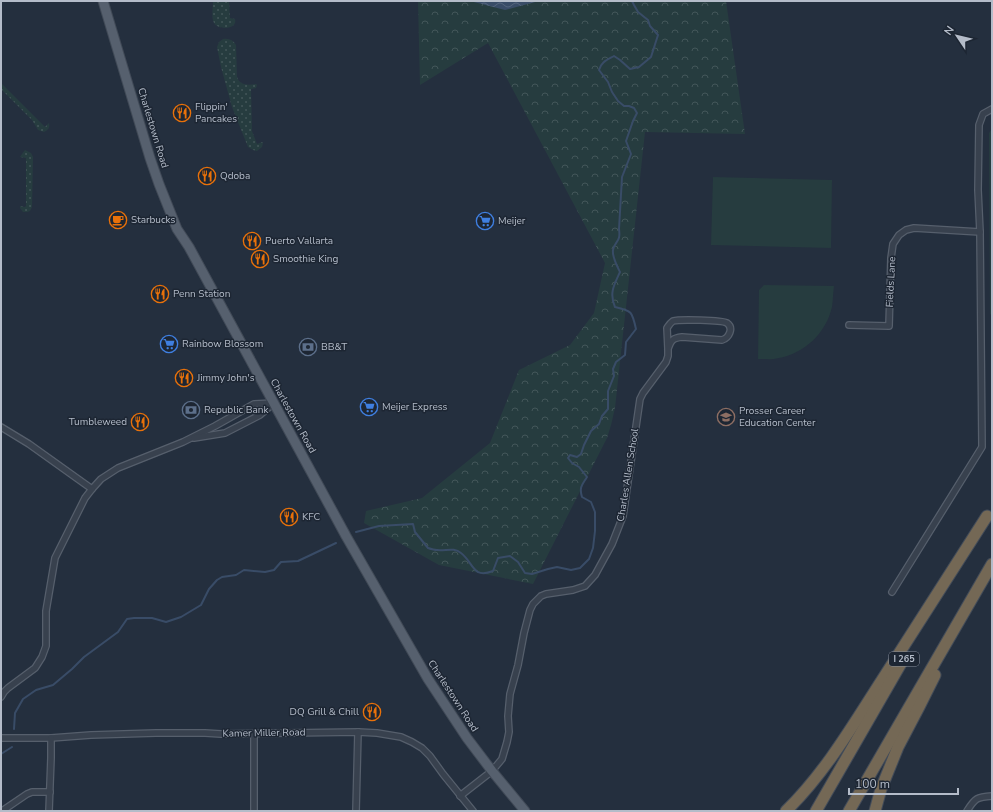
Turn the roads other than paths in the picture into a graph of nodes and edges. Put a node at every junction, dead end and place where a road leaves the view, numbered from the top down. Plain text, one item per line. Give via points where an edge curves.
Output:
1 (103, 1) edge
2 (992, 109) edge
3 (980, 232) junction
4 (849, 325) dead end
5 (668, 349) junction
6 (274, 403) junction
7 (1, 427) edge
8 (186, 440) junction
9 (92, 489) junction
10 (989, 512) edge
11 (992, 564) edge
12 (892, 592) dead end
13 (976, 593) junction
14 (1, 697) edge
15 (358, 732) junction
16 (254, 734) junction
17 (1, 738) edge
18 (51, 738) junction
19 (492, 771) junction
20 (50, 792) junction
21 (460, 796) junction
22 (992, 796) edge
23 (2, 811) edge
24 (49, 811) edge
25 (254, 811) edge
26 (356, 811) edge
27 (473, 811) edge
28 (525, 811) edge
29 (786, 811) edge
30 (816, 811) edge
31 (849, 811) edge
32 (875, 811) edge
33 (967, 811) edge

1 - 6 main road, Charlestown Road via 150,158 177,229
2 - 3 street via 983,114 979,125
3 - 4 street, Fields Lane via 914,228 906,230 893,244 889,326
3 - 12 street via 982,447
5 - 5 street, Charles Allen School via 670,342 676,338 726,339 729,325 723,322 675,320 667,328
5 - 19 street, Charles Allen School via 666,362 640,399 623,516 612,544 594,575 584,586 541,596 530,610 510,694 507,742 502,759
6 - 8 street via 254,404
6 - 8 street via 260,415 225,433
6 - 19 main road, Charlestown Road via 428,679
7 - 9 street
8 - 9 street via 118,468 101,479
9 - 14 street via 55,558 46,611 46,646 42,657 35,668 8,688
10 - 29 highway via 824,768
10 - 30 highway, I 265
11 - 13 highway, I 265
13 - 31 highway, I 265
13 - 32 highway via 898,747
15 - 16 street, Kamer Miller Road
15 - 21 street, Kamer Miller Road via 390,734 422,748
15 - 26 street
16 - 18 street, Kamer Miller Road via 156,732
16 - 25 street
17 - 18 street, Kamer Miller Road
18 - 20 street
19 - 21 street
19 - 28 main road, Charlestown Road
20 - 23 street via 32,792
20 - 24 street
21 - 27 street, Kamer Miller Road
22 - 33 street via 975,800

